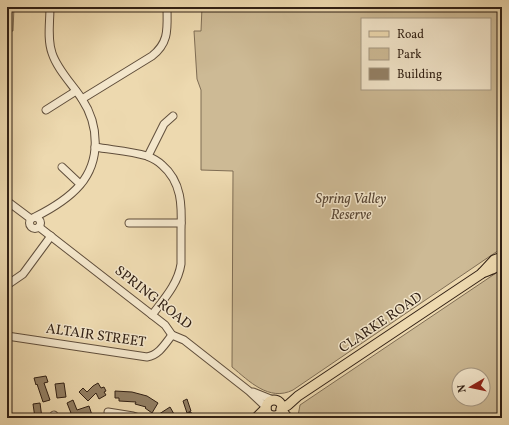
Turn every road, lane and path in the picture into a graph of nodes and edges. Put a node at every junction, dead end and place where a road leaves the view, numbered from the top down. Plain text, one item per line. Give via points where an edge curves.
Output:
1 (50, 7) edge
2 (167, 7) edge
3 (76, 91) junction
4 (82, 99) junction
5 (46, 110) dead end
6 (172, 116) dead end
7 (95, 147) junction
8 (148, 156) junction
9 (62, 168) dead end
10 (80, 184) junction
11 (7, 202) edge
12 (36, 221) junction
13 (181, 223) junction
14 (129, 224) dead end
15 (51, 236) junction
16 (502, 257) edge
17 (502, 262) edge
18 (480, 274) junction
19 (7, 286) edge
20 (152, 315) junction
21 (172, 335) junction
22 (7, 336) edge
23 (249, 390) junction
24 (298, 396) junction
25 (274, 400) junction
26 (108, 412) dead end
27 (273, 413) edge
28 (139, 418) edge
29 (256, 418) edge
30 (288, 418) edge

1 - 3 street via 51,52
2 - 4 street via 166,37 160,50
3 - 4 street
3 - 5 street
4 - 7 street via 93,124
6 - 8 street via 164,124
7 - 8 street
7 - 10 street via 91,165
8 - 13 street via 165,167 178,186
9 - 10 street
10 - 12 street
11 - 12 street, SPRING ROAD
12 - 15 street, SPRING ROAD
13 - 14 street
13 - 20 street via 181,264 178,276 174,286
15 - 19 street via 23,274
15 - 20 street, SPRING ROAD
16 - 18 main road, CLARKE ROAD via 494,260
17 - 18 main road, CLARKE ROAD via 494,269
18 - 24 main road, CLARKE ROAD
20 - 21 street, SPRING ROAD via 165,325
21 - 22 street, ALTAIR STREET via 158,353 147,357
21 - 23 street, SPRING ROAD via 184,340
23 - 25 street, SPRING ROAD
23 - 27 street, SPRING ROAD
24 - 25 main road, CLARKE ROAD
24 - 27 main road, CLARKE ROAD
25 - 27 main road via 280,404
26 - 28 street
27 - 29 main road, CLARKE ROAD
27 - 30 main road, SPRING ROAD

